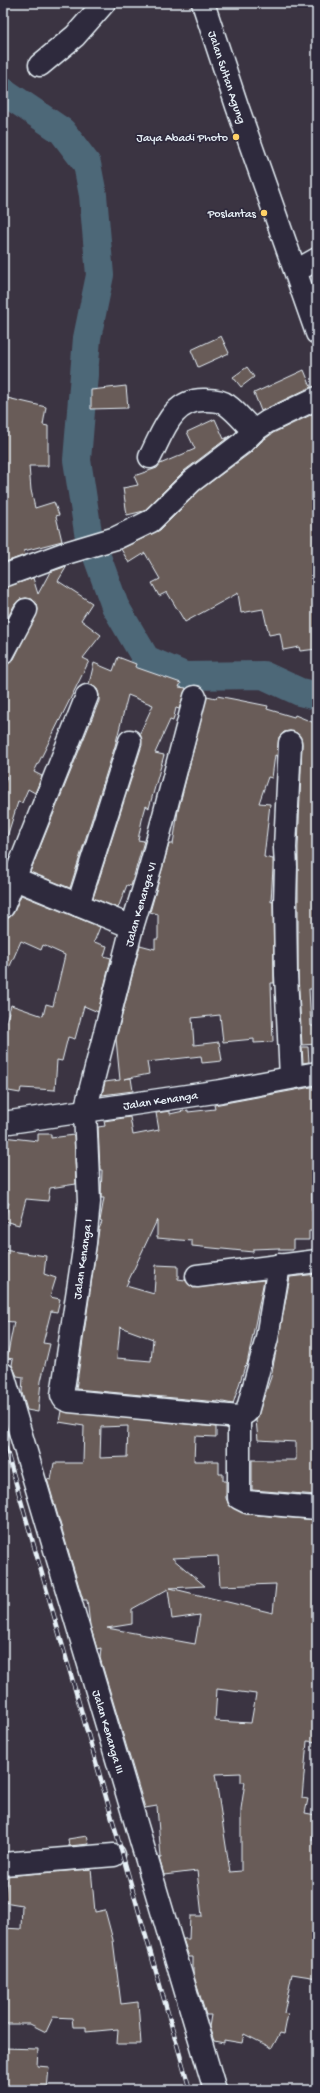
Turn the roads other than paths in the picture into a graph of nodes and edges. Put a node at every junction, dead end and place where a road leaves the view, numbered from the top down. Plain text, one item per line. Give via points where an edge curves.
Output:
1 (104, 3) edge
2 (203, 3) edge
3 (40, 65) dead end
4 (317, 260) edge
5 (296, 271) junction
6 (317, 332) edge
7 (317, 398) edge
8 (254, 431) junction
9 (150, 457) dead end
10 (3, 576) edge
11 (26, 610) dead end
12 (3, 653) edge
13 (87, 696) dead end
14 (195, 697) dead end
15 (130, 741) dead end
16 (290, 743) dead end
17 (9, 876) edge
18 (78, 905) junction
19 (3, 907) edge
20 (132, 927) junction
21 (317, 1073) edge
22 (291, 1077) junction
23 (85, 1111) junction
24 (3, 1123) edge
25 (317, 1261) edge
26 (279, 1265) junction
27 (197, 1276) dead end
28 (3, 1374) edge
29 (238, 1417) junction
30 (317, 1508) edge
31 (114, 1855) dead end
32 (3, 1864) edge
33 (214, 2090) edge

1 - 3 main road via 75,36
2 - 5 main road, Jalan Sultan Agung
4 - 5 main road
5 - 6 main road, Jalan Sultan Agung
7 - 8 main road via 266,422
8 - 9 main road via 226,404 202,399 189,402 172,414
8 - 10 main road via 192,481 151,521 116,538
11 - 12 main road
13 - 17 main road
14 - 20 main road, Jalan Kenanga VI
15 - 18 main road
16 - 22 main road via 285,903
17 - 18 main road
17 - 19 main road
18 - 20 main road
20 - 23 main road, Jalan Kenanga VI
21 - 22 main road, Jalan Kenanga
22 - 23 main road, Jalan Kenanga via 221,1091
23 - 24 main road, Jalan Kenanga
23 - 29 main road, Jalan Kenanga I via 89,1202 62,1395 70,1401
25 - 26 main road
26 - 27 main road
26 - 29 main road via 267,1338 247,1412
28 - 33 main road, Jalan Kenanga III
29 - 30 main road via 239,1498 247,1502
31 - 32 main road

